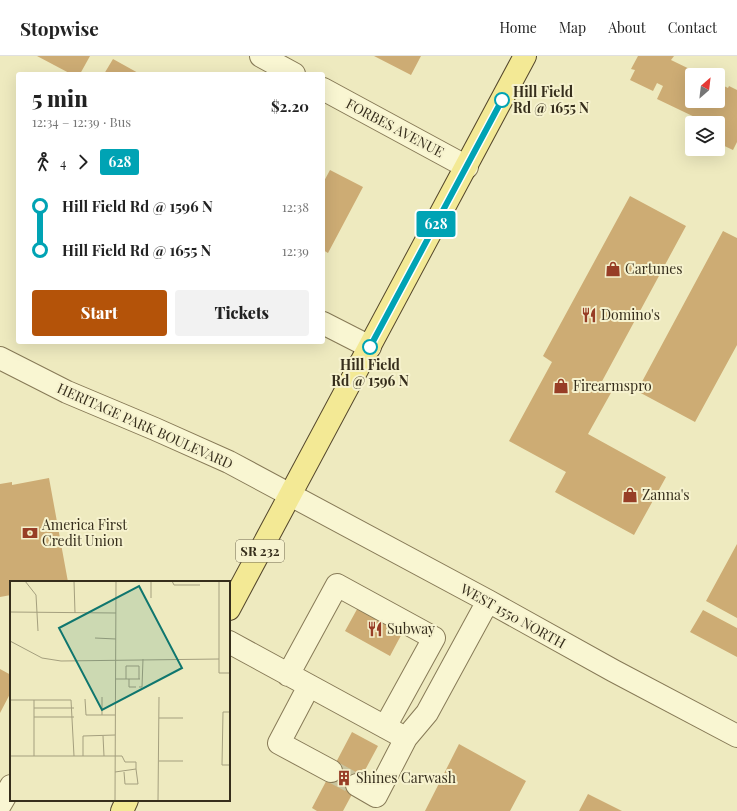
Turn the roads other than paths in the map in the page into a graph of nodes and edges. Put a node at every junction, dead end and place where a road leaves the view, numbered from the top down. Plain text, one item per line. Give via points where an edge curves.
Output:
1 (261, 56) edge
2 (526, 56) edge
3 (290, 72) edge
4 (325, 90) edge
5 (467, 167) junction
6 (325, 324) edge
7 (370, 347) junction
8 (0, 358) edge
9 (290, 494) junction
10 (488, 601) junction
11 (230, 606) edge
12 (230, 643) edge
13 (288, 675) junction
14 (309, 686) junction
15 (385, 727) junction
16 (737, 736) edge
17 (406, 738) junction
18 (331, 771) tunnel mouth
19 (357, 785) tunnel mouth
20 (10, 788) edge
21 (127, 801) edge
22 (0, 804) edge
23 (122, 811) edge

1 - 3 street
2 - 5 main road, SR 232
4 - 5 street, FORBES AVENUE
5 - 7 main road, SR 232
6 - 7 street
7 - 9 main road, SR 232
8 - 9 street, HERITAGE PARK BOULEVARD via 68,392 229,462
9 - 10 street, WEST 1550 NORTH
9 - 11 main road, SR 232
10 - 16 street, WEST 1550 NORTH
10 - 17 street via 427,714
12 - 13 street
13 - 14 street
13 - 15 street via 337,585 434,638
14 - 15 street
14 - 18 street via 279,743
15 - 17 street
17 - 19 street via 376,796
20 - 22 street
21 - 23 main road

